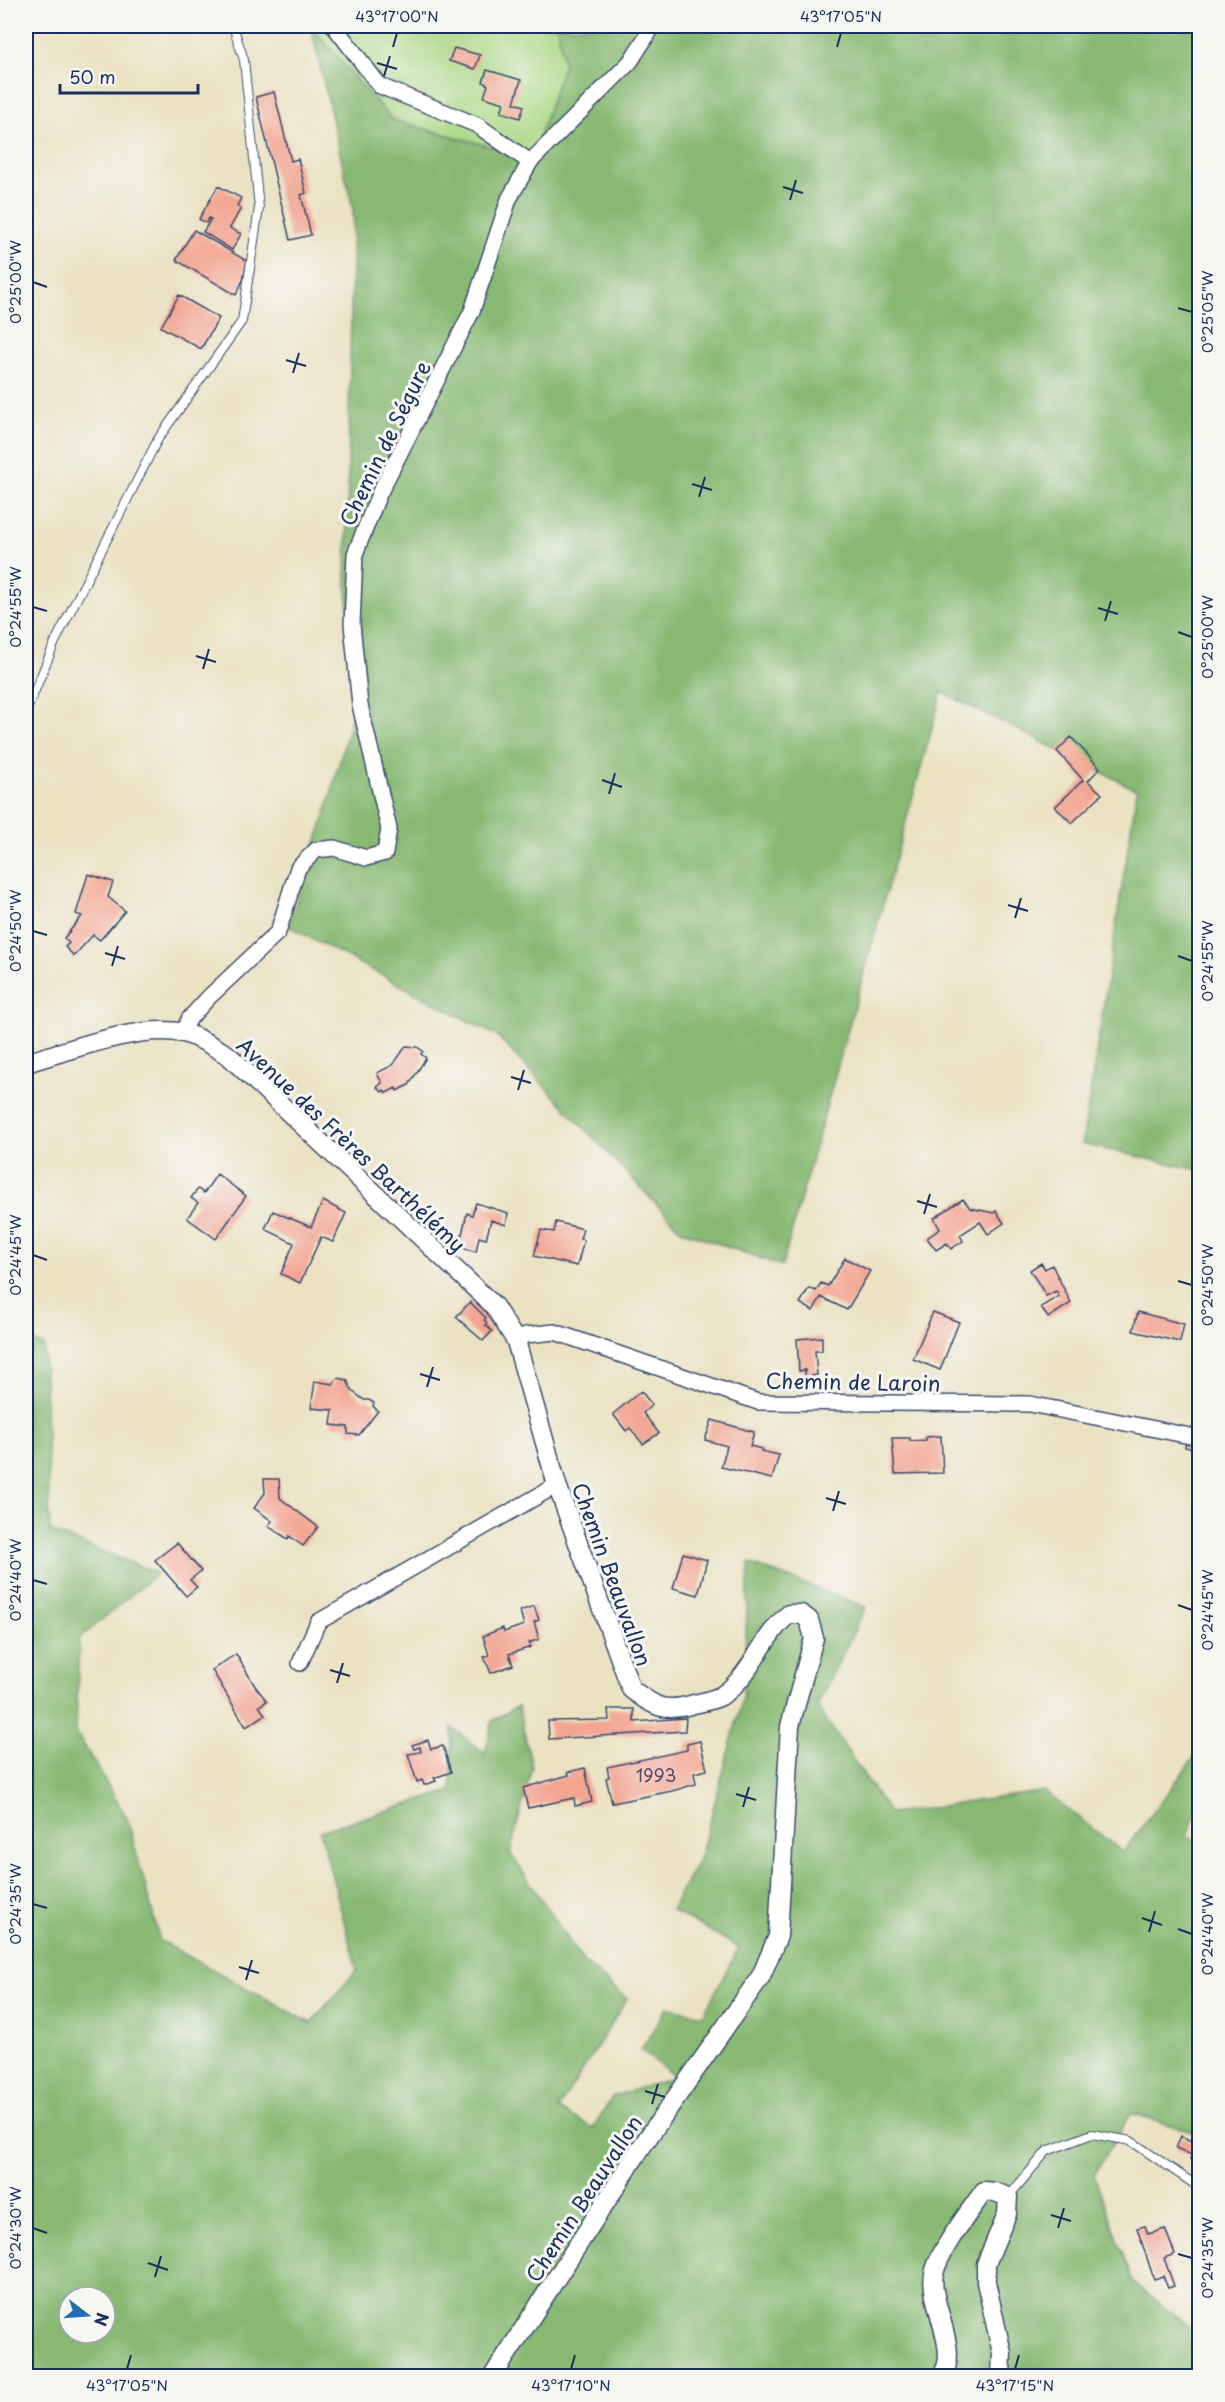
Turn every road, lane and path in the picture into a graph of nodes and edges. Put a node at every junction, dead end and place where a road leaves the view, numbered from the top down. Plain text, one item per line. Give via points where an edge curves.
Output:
1 (233, 26) edge
2 (334, 26) edge
3 (652, 26) edge
4 (530, 162) junction
5 (26, 712) edge
6 (183, 1033) junction
7 (26, 1062) edge
8 (516, 1341) junction
9 (1200, 1438) edge
10 (557, 1485) junction
11 (300, 1663) dead end
12 (1200, 2188) edge
13 (1008, 2198) junction
14 (494, 2376) edge
15 (941, 2376) edge
16 (1001, 2376) edge

1 - 5 lane via 244,60 259,208 242,321 158,439 55,642
2 - 4 street via 380,86 477,125
3 - 4 street, Chemin de Ségure via 630,62
4 - 6 street, Chemin de Ségure via 509,199 472,311 379,494 355,554 352,624 360,705 389,829 385,853 366,858 334,849 316,850 298,868 278,932 209,997 189,1019
6 - 7 street, Avenue des Frères Barthélémy via 153,1032 113,1038
6 - 8 street, Avenue des Frères Barthélémy via 228,1055 494,1306
8 - 9 street, Chemin de Laroin via 526,1335 555,1332 758,1402 1030,1404
8 - 10 street, Chemin Beauvallon
10 - 11 street via 318,1622
10 - 14 street, Chemin Beauvallon via 631,1689 648,1702 662,1709 680,1708 719,1697 739,1681 778,1622 789,1614 801,1614 809,1620 814,1638 790,1726 778,1936 761,1976 640,2149
12 - 13 lane via 1131,2141 1092,2134 1047,2151
13 - 15 street via 984,2191 944,2251 934,2274 934,2292 948,2346
13 - 16 street via 1007,2214 986,2264 986,2282 1002,2353

